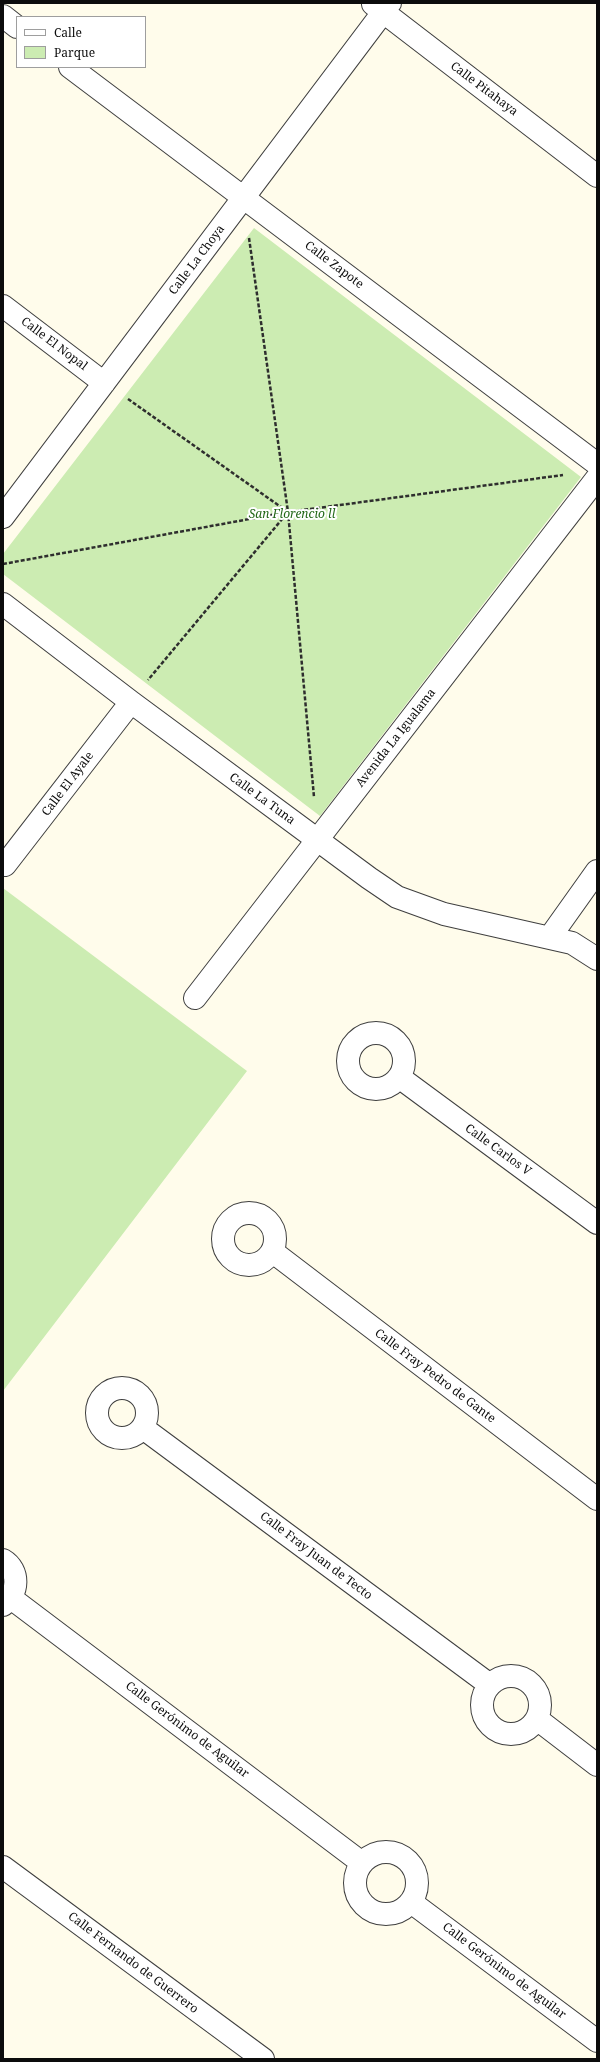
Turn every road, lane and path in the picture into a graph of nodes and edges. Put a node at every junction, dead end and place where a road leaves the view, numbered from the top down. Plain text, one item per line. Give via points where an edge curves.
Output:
1 (382, 6) edge
2 (3, 16) edge
3 (16, 26) edge
4 (71, 68) edge
5 (597, 176) edge
6 (244, 198) junction
7 (3, 306) edge
8 (104, 383) junction
9 (597, 464) edge
10 (565, 474) dead end
11 (597, 478) edge
12 (288, 512) junction
13 (3, 517) edge
14 (3, 564) edge
15 (3, 604) edge
16 (131, 702) junction
17 (317, 840) junction
18 (5, 865) dead end
19 (597, 871) edge
20 (550, 937) junction
21 (597, 959) edge
22 (195, 998) dead end
23 (399, 1076) dead end
24 (597, 1223) edge
25 (273, 1252) dead end
26 (143, 1428) dead end
27 (597, 1499) edge
28 (3, 1560) edge
29 (7, 1601) edge
30 (490, 1685) junction
31 (537, 1719) junction
32 (597, 1765) edge
33 (362, 1863) junction
34 (3, 1867) edge
35 (412, 1902) junction
36 (597, 2040) edge
37 (263, 2059) edge

1 - 5 street, Calle Pitahaya
1 - 6 street, Calle La Choya
2 - 3 street
4 - 6 street, Calle Zapote
6 - 8 street, Calle La Choya
6 - 9 street, Calle Zapote
6 - 12 path
7 - 8 street, Calle El Nopal
8 - 12 path
8 - 13 street, Calle La Choya
10 - 12 path
11 - 17 street, Avenida La Igualama
12 - 14 path
12 - 16 path
12 - 17 path
15 - 16 street, Calle La Tuna
16 - 17 street, Calle La Tuna
16 - 18 street, Calle El Ayale
17 - 20 street, Calle La Tuna via 398,897 444,914
17 - 22 street, Avenida La Igualama
19 - 20 street
20 - 21 street, Calle La Tuna via 572,943
23 - 24 street, Calle Carlos V
25 - 27 street, Calle Fray Pedro de Gante
26 - 30 street, Calle Fray Juan de Tecto
28 - 29 street via 13,1570 16,1579 16,1589
29 - 33 street, Calle Gerónimo de Aguilar
30 - 31 street via 509,1675 530,1682 540,1699
30 - 31 street via 482,1703 483,1713 496,1729 509,1734 520,1732 530,1728
31 - 32 street
33 - 35 street via 380,1852 401,1855 410,1862 417,1882
33 - 35 street via 356,1874 355,1886 359,1899 367,1908 378,1914 390,1914 402,1910
34 - 37 street, Calle Fernando de Guerrero
35 - 36 street, Calle Gerónimo de Aguilar

